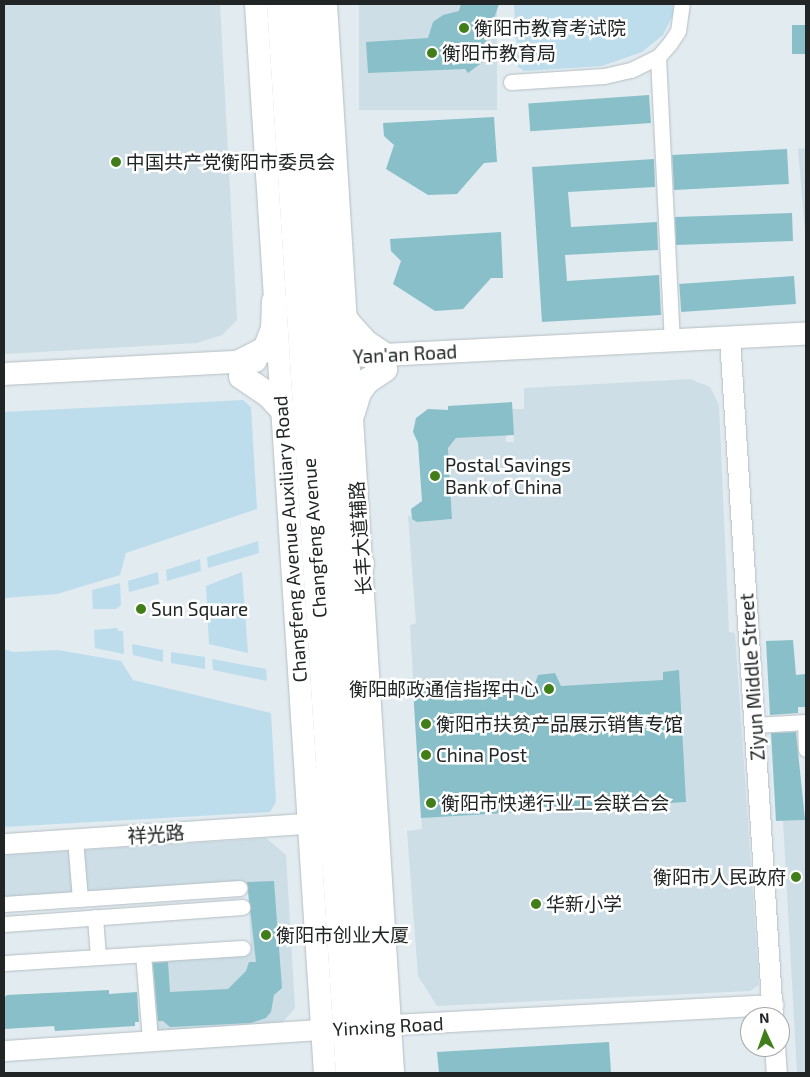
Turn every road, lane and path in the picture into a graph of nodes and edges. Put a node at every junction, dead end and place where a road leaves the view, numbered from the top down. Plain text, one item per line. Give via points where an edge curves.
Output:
1 (256, 4) edge
2 (279, 4) edge
3 (303, 4) edge
4 (326, 4) edge
5 (682, 4) edge
6 (658, 58) junction
7 (511, 82) dead end
8 (321, 278) junction
9 (274, 301) junction
10 (347, 322) junction
11 (806, 334) edge
12 (672, 341) junction
13 (730, 345) junction
14 (806, 349) edge
15 (384, 362) junction
16 (314, 366) junction
17 (240, 369) junction
18 (4, 374) edge
19 (4, 388) edge
20 (281, 408) junction
21 (352, 412) junction
22 (308, 452) junction
23 (361, 563) joint
24 (344, 600) junction
25 (805, 722) edge
26 (755, 725) junction
27 (806, 749) edge
28 (328, 765) junction
29 (309, 824) junction
30 (75, 839) junction
31 (4, 844) edge
32 (335, 863) junction
33 (240, 888) dead end
34 (80, 899) junction
35 (4, 904) edge
36 (242, 907) dead end
37 (95, 917) junction
38 (4, 924) edge
39 (243, 948) dead end
40 (143, 954) junction
41 (98, 957) junction
42 (4, 963) edge
43 (773, 1007) edge
44 (740, 1012) edge
45 (356, 1028) junction
46 (150, 1040) junction
47 (4, 1051) edge
48 (776, 1057) edge
49 (325, 1073) edge
50 (348, 1073) edge
51 (371, 1073) edge
52 (393, 1073) edge
53 (777, 1073) edge

1 - 9 main road, Changfeng Avenue Auxiliary Road
2 - 16 main road, Changfeng Avenue
3 - 8 main road, Changfeng Avenue
4 - 10 main road, 长丰大道辅路
5 - 6 street via 678,31
6 - 7 street via 631,70 604,76
6 - 12 street
8 - 10 main road
8 - 16 main road, Changfeng Avenue
9 - 16 main road, Changfeng Avenue Auxiliary Road
9 - 17 main road via 273,328 265,349
10 - 15 main road
10 - 16 main road, 长丰大道辅路
11 - 13 main road, Yan'an Road
12 - 13 main road, Yan'an Road
12 - 15 main road, Yan'an Road
13 - 14 main road, Yan'an Road
13 - 15 main road, Yan'an Road
13 - 26 street, Ziyun Middle Street
15 - 16 main road, Yan'an Road
15 - 21 main road via 358,392
16 - 17 main road, Yan'an Road
16 - 20 main road, Changfeng Avenue Auxiliary Road
16 - 21 main road, 长丰大道辅路
16 - 22 main road, Changfeng Avenue
16 - 24 main road, Changfeng Avenue
17 - 18 main road, Yan'an Road
17 - 19 main road, Yan'an Road
17 - 20 main road
20 - 22 main road
20 - 29 main road, Changfeng Avenue Auxiliary Road
21 - 23 main road, 长丰大道辅路
22 - 24 main road, Changfeng Avenue
23 - 24 main road
24 - 28 main road, Changfeng Avenue
24 - 45 main road, 长丰大道辅路
24 - 45 main road, Changfeng Avenue
25 - 26 street
25 - 27 street
26 - 43 street, Ziyun Middle Street
28 - 29 main road
28 - 32 main road, Changfeng Avenue
29 - 30 street, 祥光路
29 - 32 main road
29 - 45 main road, Changfeng Avenue Auxiliary Road
30 - 31 street, 祥光路
30 - 34 street
32 - 45 main road, Changfeng Avenue
33 - 34 street
34 - 35 street
36 - 37 street
37 - 38 street
37 - 41 street
39 - 40 street
40 - 41 street
40 - 46 street
41 - 42 street
44 - 45 street, Yinxing Road
45 - 46 street, Yinxing Road
45 - 49 main road, Changfeng Avenue Auxiliary Road
45 - 50 main road, Changfeng Avenue
45 - 51 main road, Changfeng Avenue
45 - 52 main road, 长丰大道辅路
46 - 47 street, Yinxing Road
48 - 53 street

